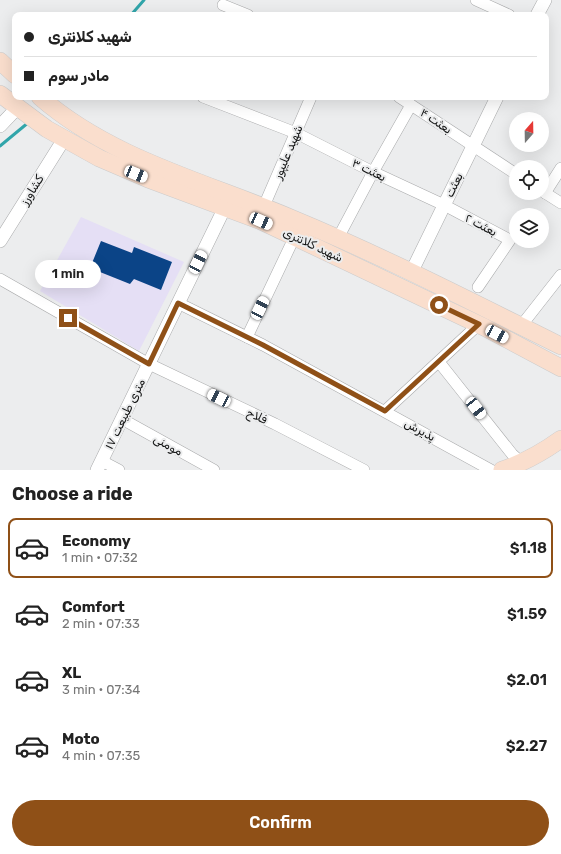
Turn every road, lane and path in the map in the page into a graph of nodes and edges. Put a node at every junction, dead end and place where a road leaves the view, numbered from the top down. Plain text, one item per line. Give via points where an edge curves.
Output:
1 (476, 0) edge
2 (545, 0) edge
3 (223, 5) dead end
4 (240, 12) edge
5 (502, 12) edge
6 (539, 12) edge
7 (0, 94) edge
8 (211, 100) edge
9 (309, 100) edge
10 (404, 100) edge
11 (496, 100) edge
12 (46, 102) edge
13 (411, 104) junction
14 (28, 115) junction
15 (0, 126) edge
16 (296, 133) junction
17 (64, 139) junction
18 (473, 146) junction
19 (561, 168) edge
20 (509, 169) edge
21 (373, 172) junction
22 (549, 185) edge
23 (549, 195) edge
24 (561, 203) edge
25 (444, 205) junction
26 (264, 206) junction
27 (225, 208) junction
28 (295, 236) junction
29 (338, 238) junction
30 (0, 240) edge
31 (411, 273) junction
32 (561, 275) edge
33 (0, 279) edge
34 (478, 287) dead end
35 (178, 303) junction
36 (479, 324) junction
37 (521, 326) junction
38 (247, 337) junction
39 (561, 346) edge
40 (439, 362) junction
41 (149, 364) junction
42 (561, 368) edge
43 (385, 411) junction
44 (122, 419) junction
45 (561, 438) edge
46 (521, 462) junction
47 (100, 465) edge
48 (119, 470) edge
49 (214, 470) edge
50 (364, 470) edge
51 (492, 470) edge
52 (502, 470) edge

1 - 5 street
2 - 6 street
3 - 4 street
7 - 14 main road, شهید کلانتری
8 - 16 street, بعثت ۳
9 - 16 street, شهید علیپور
10 - 13 street, بعثت ۴
11 - 18 street, بعثت
12 - 26 main road, شهید کلانتری via 108,144 150,163
13 - 18 street, بعثت ۴
13 - 21 street
14 - 15 street
14 - 17 main road, شهید کلانتری
16 - 21 street, بعثت ۳
16 - 26 street, شهید علیپور
17 - 27 main road, شهید کلانتری via 99,158
17 - 30 street, کشاورز
18 - 20 street, بعثت ۴
18 - 25 street, بعثت
19 - 22 street
21 - 25 street, بعثت ۳
21 - 29 street
23 - 24 street
25 - 31 street, بعثت
25 - 34 street, بعثت ۲ via 510,240
26 - 29 main road, شهید کلانتری
27 - 28 main road, شهید کلانتری
27 - 35 street, ۱۷ متری طبیعت
28 - 36 main road, شهید کلانتری
28 - 38 street
29 - 31 main road, شهید کلانتری
31 - 37 main road, شهید کلانتری
32 - 37 street
33 - 41 street, فلاح
35 - 38 street, پذیرش
35 - 41 street, ۱۷ متری طبیعت
36 - 40 street
36 - 42 main road, شهید کلانتری
37 - 39 main road, شهید کلانتری
38 - 43 street, پذیرش
40 - 43 street
40 - 46 street
41 - 44 street, ۱۷ متری طبیعت
41 - 50 street, فلاح
43 - 51 street, پذیرش
44 - 47 street, ۱۷ متری طبیعت
44 - 49 street, مومنی
45 - 46 main road
46 - 52 main road
47 - 48 street

